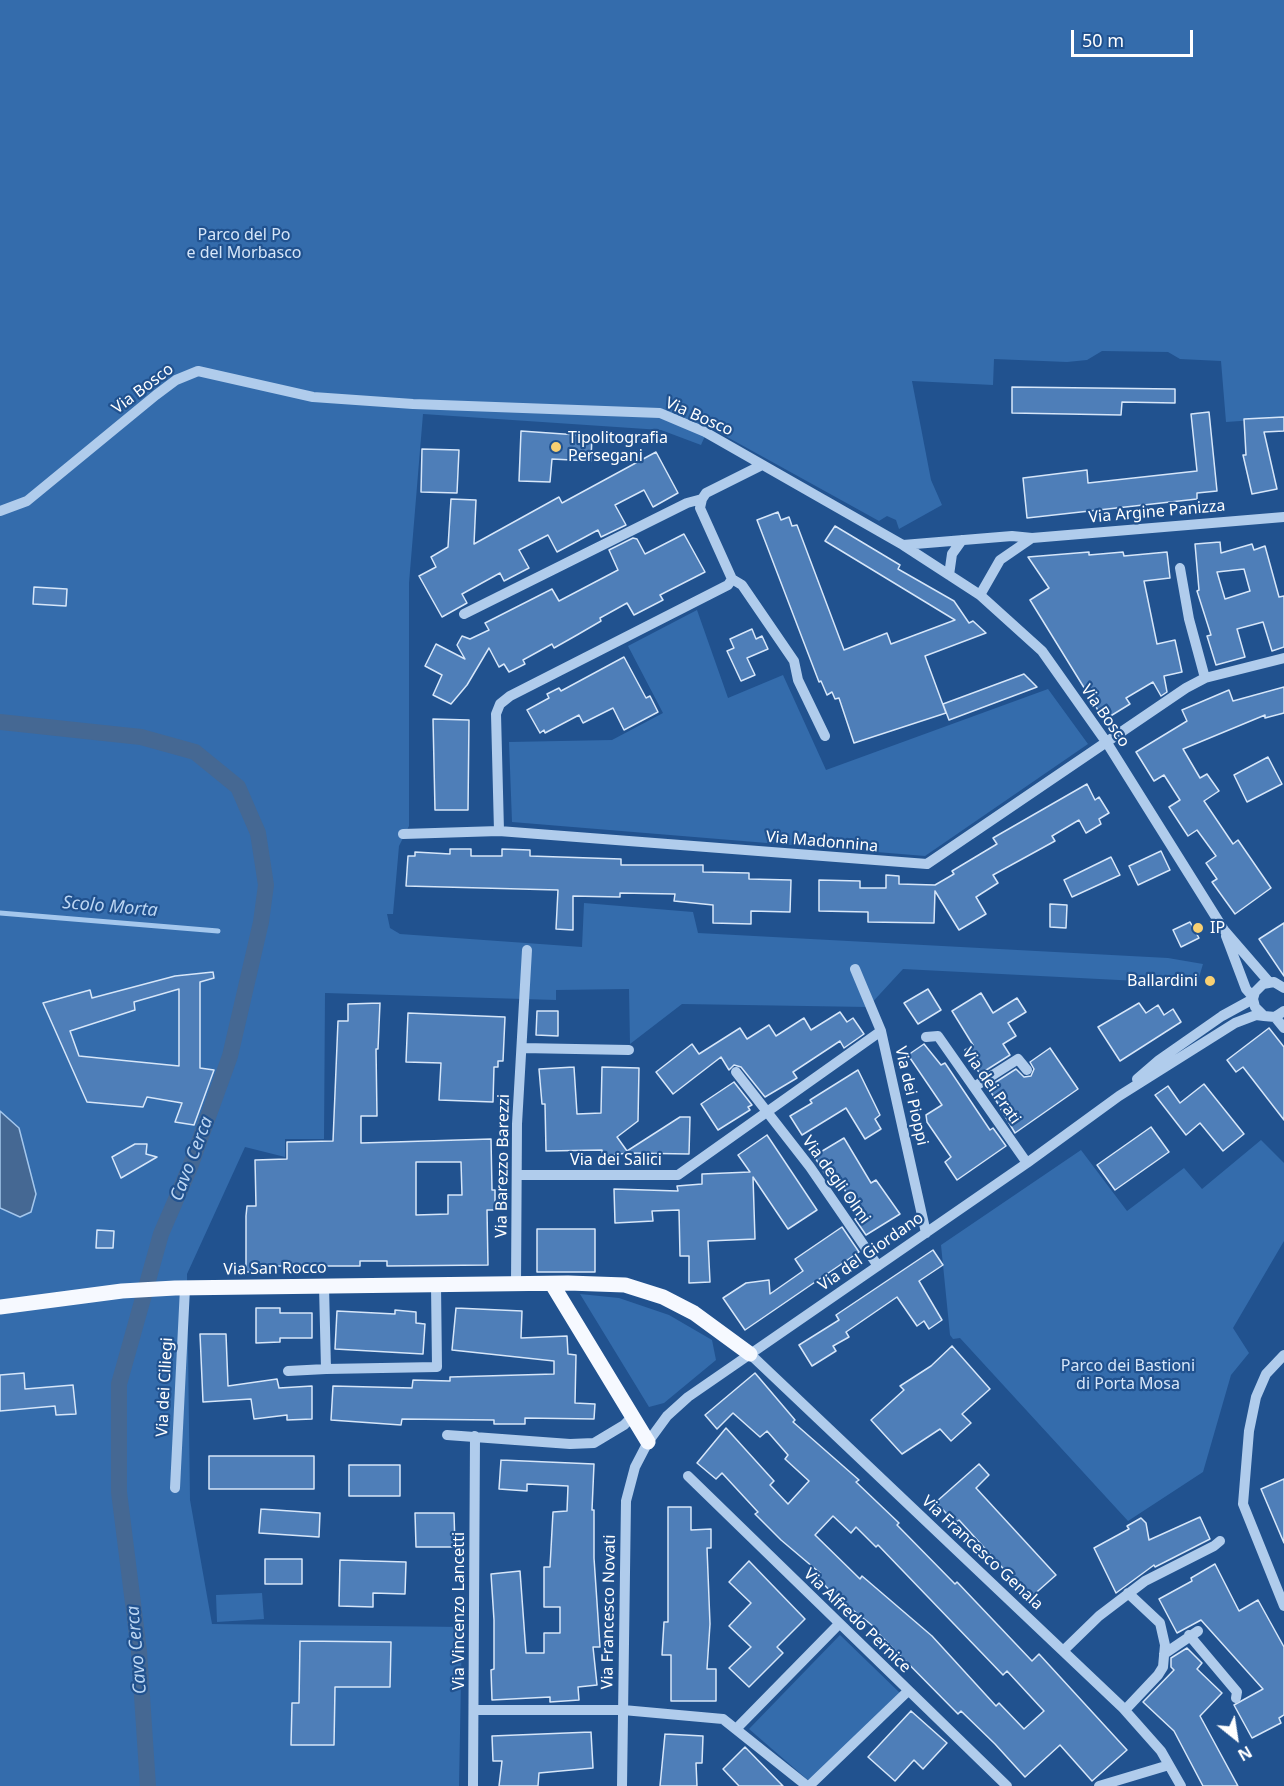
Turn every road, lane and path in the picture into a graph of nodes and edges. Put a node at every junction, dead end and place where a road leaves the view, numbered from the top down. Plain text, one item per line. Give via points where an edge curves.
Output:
1 (762, 465) junction
2 (702, 499) junction
3 (0, 511) edge
4 (1284, 517) edge
5 (1032, 538) junction
6 (962, 540) junction
7 (903, 545) junction
8 (1180, 568) dead end
9 (950, 575) junction
10 (732, 579) junction
11 (980, 595) junction
12 (464, 614) dead end
13 (1284, 658) edge
14 (1205, 678) junction
15 (825, 736) dead end
16 (1107, 743) junction
17 (499, 831) junction
18 (403, 834) dead end
19 (1224, 930) junction
20 (527, 950) dead end
21 (855, 969) dead end
22 (1269, 982) junction
23 (1284, 988) edge
24 (1253, 998) junction
25 (1274, 1015) edge
26 (1284, 1028) edge
27 (881, 1031) junction
28 (926, 1037) dead end
29 (522, 1048) junction
30 (629, 1050) dead end
31 (1027, 1070) dead end
32 (736, 1072) dead end
33 (974, 1087) junction
34 (1119, 1096) junction
35 (767, 1113) junction
36 (1027, 1163) junction
37 (517, 1175) junction
38 (926, 1233) junction
39 (878, 1266) junction
40 (516, 1284) junction
41 (552, 1284) junction
42 (436, 1285) junction
43 (324, 1286) junction
44 (180, 1288) junction
45 (0, 1307) edge
46 (750, 1354) junction
47 (1284, 1354) edge
48 (326, 1369) junction
49 (288, 1371) dead end
50 (633, 1416) junction
51 (447, 1435) dead end
52 (476, 1436) junction
53 (648, 1442) junction
54 (687, 1476) dead end
55 (175, 1488) dead end
56 (1220, 1541) dead end
57 (1128, 1593) junction
58 (1284, 1606) edge
59 (839, 1624) junction
60 (1064, 1651) junction
61 (1164, 1654) junction
62 (908, 1691) junction
63 (1236, 1698) dead end
64 (474, 1710) junction
65 (623, 1710) junction
66 (1125, 1710) junction
67 (736, 1729) junction
68 (1169, 1765) junction
69 (473, 1786) edge
70 (622, 1786) edge
71 (808, 1786) edge
72 (1007, 1786) edge
73 (1098, 1786) edge
74 (1181, 1786) edge

1 - 2 street
1 - 3 street, Via Bosco via 705,432 660,413 313,397 198,371 176,380 156,395 27,501
1 - 7 street, Via Bosco
2 - 10 street via 700,508
2 - 12 street
4 - 5 street, Via Argine Panizza
5 - 6 street, Via Argine Panizza
5 - 11 street, Via Argine Panizza via 999,560
6 - 7 street, Via Argine Panizza
6 - 9 street via 952,554
7 - 9 street, Via Bosco
8 - 14 street
9 - 11 street, Via Bosco
10 - 15 street via 742,585 794,661 798,680
10 - 17 street via 728,585 500,704 496,714
11 - 16 street, Via Bosco via 1042,651
13 - 14 street, Via Madonnina
14 - 16 street, Via Madonnina
16 - 17 street, Via Madonnina via 927,864
16 - 19 street, Via Bosco
17 - 18 street, Via Madonnina
19 - 22 street, Via Bosco
19 - 24 street, Via Bosco
20 - 29 street, Via Barezzo Barezzi
21 - 27 street, Via dei Pioppi
22 - 23 street
22 - 24 street, Via del Giordano via 1258,987
24 - 25 street via 1257,1011
24 - 34 street, Via del Giordano via 1159,1060
25 - 26 street
25 - 34 street, Via del Giordano via 1256,1015 1235,1023
27 - 35 street, Via dei Salici
27 - 38 street, Via dei Pioppi
28 - 33 street, Via dei Prati via 938,1036
29 - 30 street
29 - 37 street, Via Barezzo Barezzi
31 - 33 street via 1018,1059
32 - 35 street
33 - 36 street, Via dei Prati
34 - 36 street, Via del Giordano
35 - 37 street, Via dei Salici via 678,1175
35 - 39 street, Via degli Olmi via 810,1167
36 - 38 street, Via del Giordano
37 - 40 street, Via Barezzo Barezzi
38 - 39 street, Via del Giordano
39 - 46 street, Via del Giordano
40 - 41 main road, Via San Rocco
40 - 42 main road, Via San Rocco
41 - 46 main road, Via San Rocco via 625,1285 663,1297 694,1313
41 - 50 main road
42 - 43 main road, Via San Rocco
42 - 48 street via 437,1367
43 - 44 main road, Via San Rocco
43 - 48 street
44 - 45 main road, Via San Rocco via 122,1291
44 - 55 street, Via dei Ciliegi
46 - 53 street, Via del Giordano via 688,1397 667,1416
46 - 60 street, Via Francesco Genala
47 - 58 street via 1266,1374 1256,1397 1248,1431 1243,1504
48 - 49 street
50 - 52 street via 594,1443
50 - 53 main road
51 - 52 street
52 - 64 street, Via Vincenzo Lancetti
53 - 65 street, Via Francesco Novati via 635,1467 626,1501
54 - 59 street, Via Alfredo Pernice
56 - 57 street
57 - 60 street
57 - 61 street via 1160,1623
59 - 62 street, Via Alfredo Pernice
59 - 67 street
60 - 66 street, Via Francesco Genala
61 - 63 street via 1193,1633 1238,1692
61 - 66 street via 1158,1675
62 - 71 street
62 - 72 street, Via Alfredo Pernice
64 - 65 street
64 - 69 street, Via Vincenzo Lancetti
65 - 67 street via 723,1719
65 - 70 street, Via Francesco Novati
66 - 68 street, Via Francesco Genala
67 - 71 street
68 - 73 street
68 - 74 street, Via Francesco Genala

